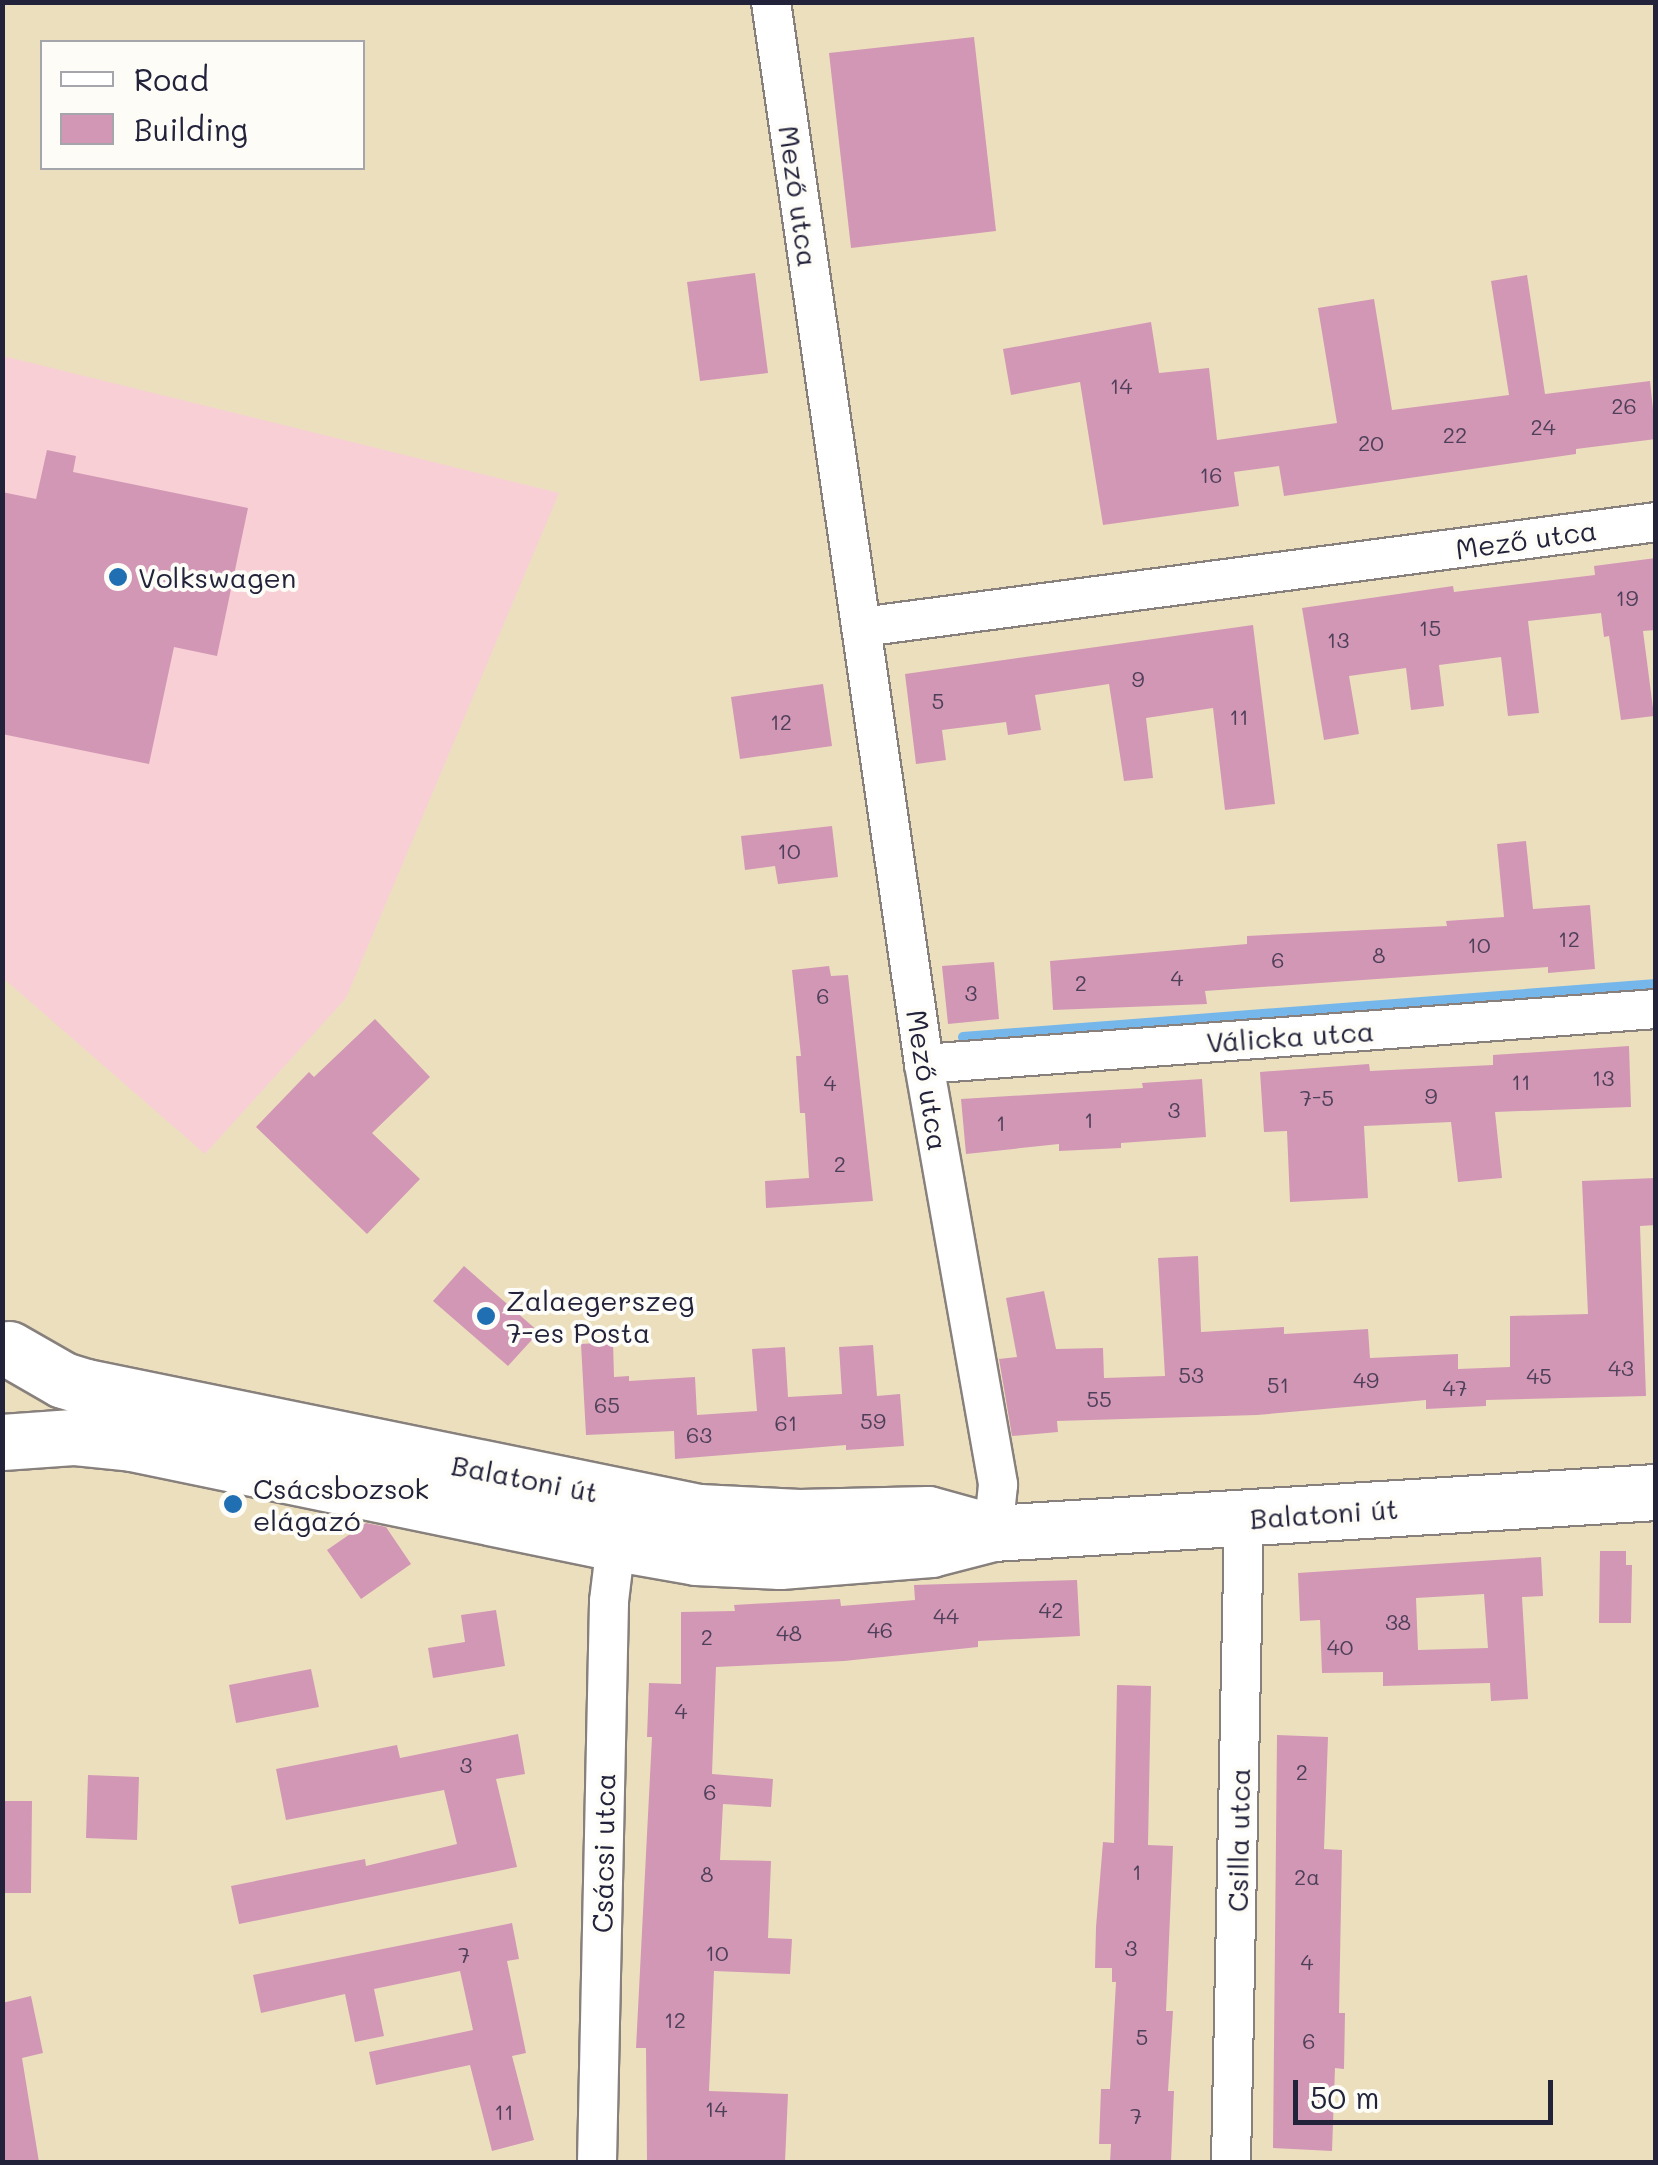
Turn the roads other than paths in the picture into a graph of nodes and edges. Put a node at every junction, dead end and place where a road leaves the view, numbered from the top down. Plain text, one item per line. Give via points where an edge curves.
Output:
1 (771, 2) edge
2 (1656, 522) edge
3 (862, 627) junction
4 (1656, 1009) edge
5 (924, 1064) junction
6 (6, 1340) edge
7 (2, 1420) edge
8 (2, 1442) edge
9 (1656, 1492) edge
10 (1244, 1518) junction
11 (993, 1533) junction
12 (616, 1543) junction
13 (597, 2162) edge
14 (1231, 2162) edge

1 - 3 street, Mező utca
2 - 3 street, Mező utca
3 - 5 street, Mező utca
4 - 5 street, Válicka utca
5 - 11 street, Mező utca via 998,1485
6 - 7 main road via 12,1374
6 - 11 main road, Balatoni út via 86,1388 680,1508 799,1517 928,1514
8 - 12 main road, Balatoni út via 73,1437 132,1443
9 - 10 main road, Balatoni út
10 - 11 main road, Balatoni út
10 - 14 street, Csilla utca
11 - 12 main road, Balatoni út via 932,1549 780,1561 696,1557
12 - 13 street, Csácsi utca via 608,1601

